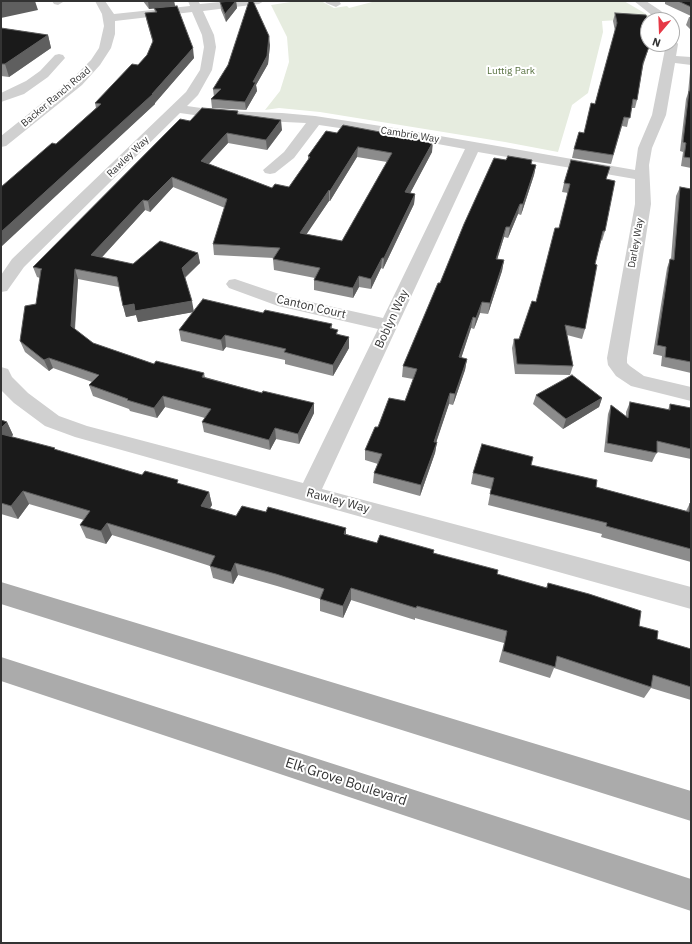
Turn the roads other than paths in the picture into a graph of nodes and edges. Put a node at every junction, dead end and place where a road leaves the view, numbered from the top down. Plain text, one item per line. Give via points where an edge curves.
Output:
1 (100, 1) edge
2 (259, 1) edge
3 (639, 1) edge
4 (195, 5) edge
5 (656, 12) edge
6 (109, 18) junction
7 (670, 52) edge
8 (677, 52) edge
9 (58, 58) dead end
10 (691, 62) edge
11 (4, 95) edge
12 (177, 109) junction
13 (315, 120) junction
14 (1, 143) edge
15 (474, 146) junction
16 (270, 170) dead end
17 (642, 176) junction
18 (235, 284) dead end
19 (1, 287) edge
20 (389, 325) junction
21 (1, 374) edge
22 (691, 394) edge
23 (309, 493) junction
24 (1, 593) edge
25 (691, 598) edge
26 (1, 669) edge
27 (691, 806) edge
28 (691, 895) edge

1 - 6 street
2 - 4 street
3 - 5 street
4 - 6 street
4 - 12 street, Rawley Way via 208,35 210,56 201,80
6 - 14 street, Backer Ranch Road via 109,34 105,48 88,72
7 - 17 street, Darley Way via 659,115 645,148
8 - 10 street
9 - 11 street via 31,84
12 - 13 street, Cambrie Way via 222,115
12 - 19 street, Rawley Way via 18,263
13 - 15 street, Cambrie Way
13 - 16 street via 289,155
15 - 17 street, Cambrie Way
15 - 20 street, Boblyn Way
17 - 22 street, Darley Way via 643,204 617,358 618,365 623,372 638,381
18 - 20 street, Canton Court via 284,302
20 - 23 street, Boblyn Way
21 - 23 street, Rawley Way via 20,398 52,421 82,432
23 - 25 street, Rawley Way
24 - 27 main road
26 - 28 main road, Elk Grove Boulevard

